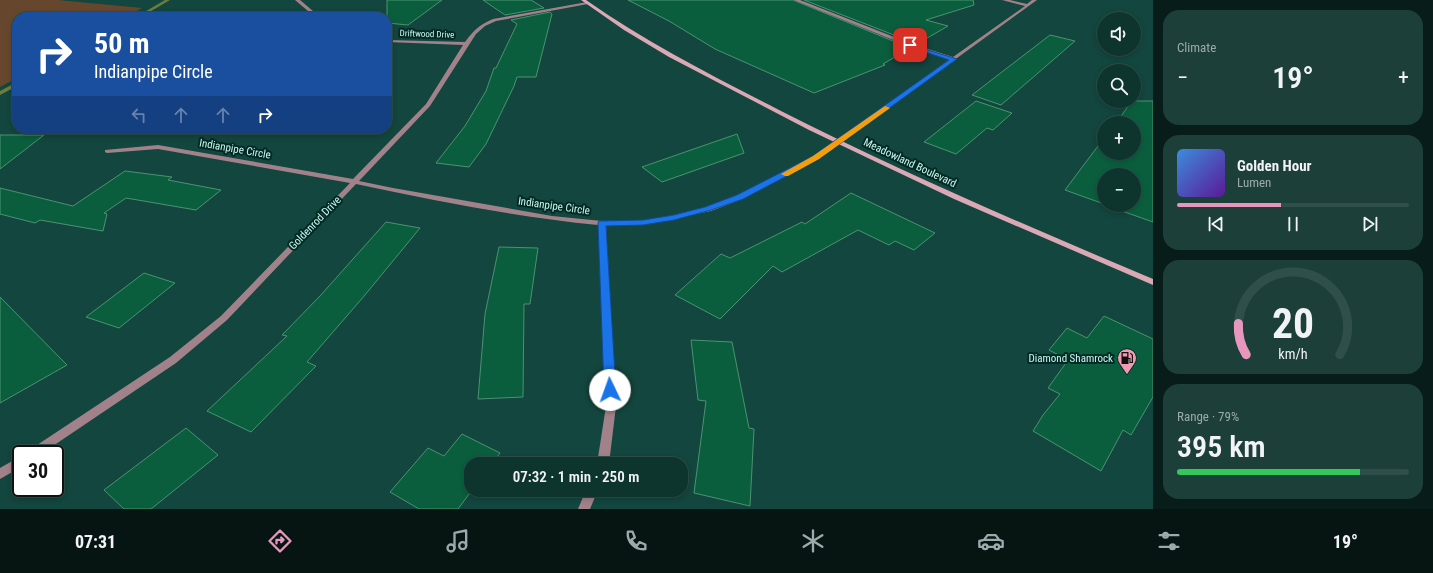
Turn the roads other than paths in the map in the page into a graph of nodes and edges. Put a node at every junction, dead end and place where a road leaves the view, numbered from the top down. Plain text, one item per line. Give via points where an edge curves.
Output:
1 (297, 0) edge
2 (796, 0) edge
3 (1004, 0) edge
4 (1035, 0) edge
5 (585, 1) edge
6 (1028, 6) junction
7 (312, 12) edge
8 (392, 41) edge
9 (466, 44) junction
10 (954, 59) junction
11 (839, 142) junction
12 (107, 151) dead end
13 (354, 182) junction
14 (602, 223) junction
15 (1153, 282) edge
16 (46, 445) edge
17 (604, 457) edge
18 (12, 467) edge
19 (0, 474) edge
20 (589, 497) edge
21 (584, 509) edge

1 - 7 street
2 - 10 street via 904,43
3 - 6 street
4 - 6 street, Indianpipe Circle
5 - 9 street, Goldenrod Drive via 495,20 483,25
5 - 11 street, Meadowland Boulevard via 683,62
6 - 10 street, Indianpipe Circle
8 - 9 street, Driftwood Drive
9 - 13 street, Goldenrod Drive via 428,105
10 - 11 street, Indianpipe Circle
11 - 14 street, Indianpipe Circle via 816,158 740,197 708,208 643,223
11 - 15 street, Meadowland Boulevard via 994,214
12 - 13 street, Indianpipe Circle via 158,147
13 - 14 street, Indianpipe Circle via 552,218
13 - 16 street, Goldenrod Drive via 224,318 167,365
14 - 17 street via 611,406
18 - 19 street
20 - 21 street

